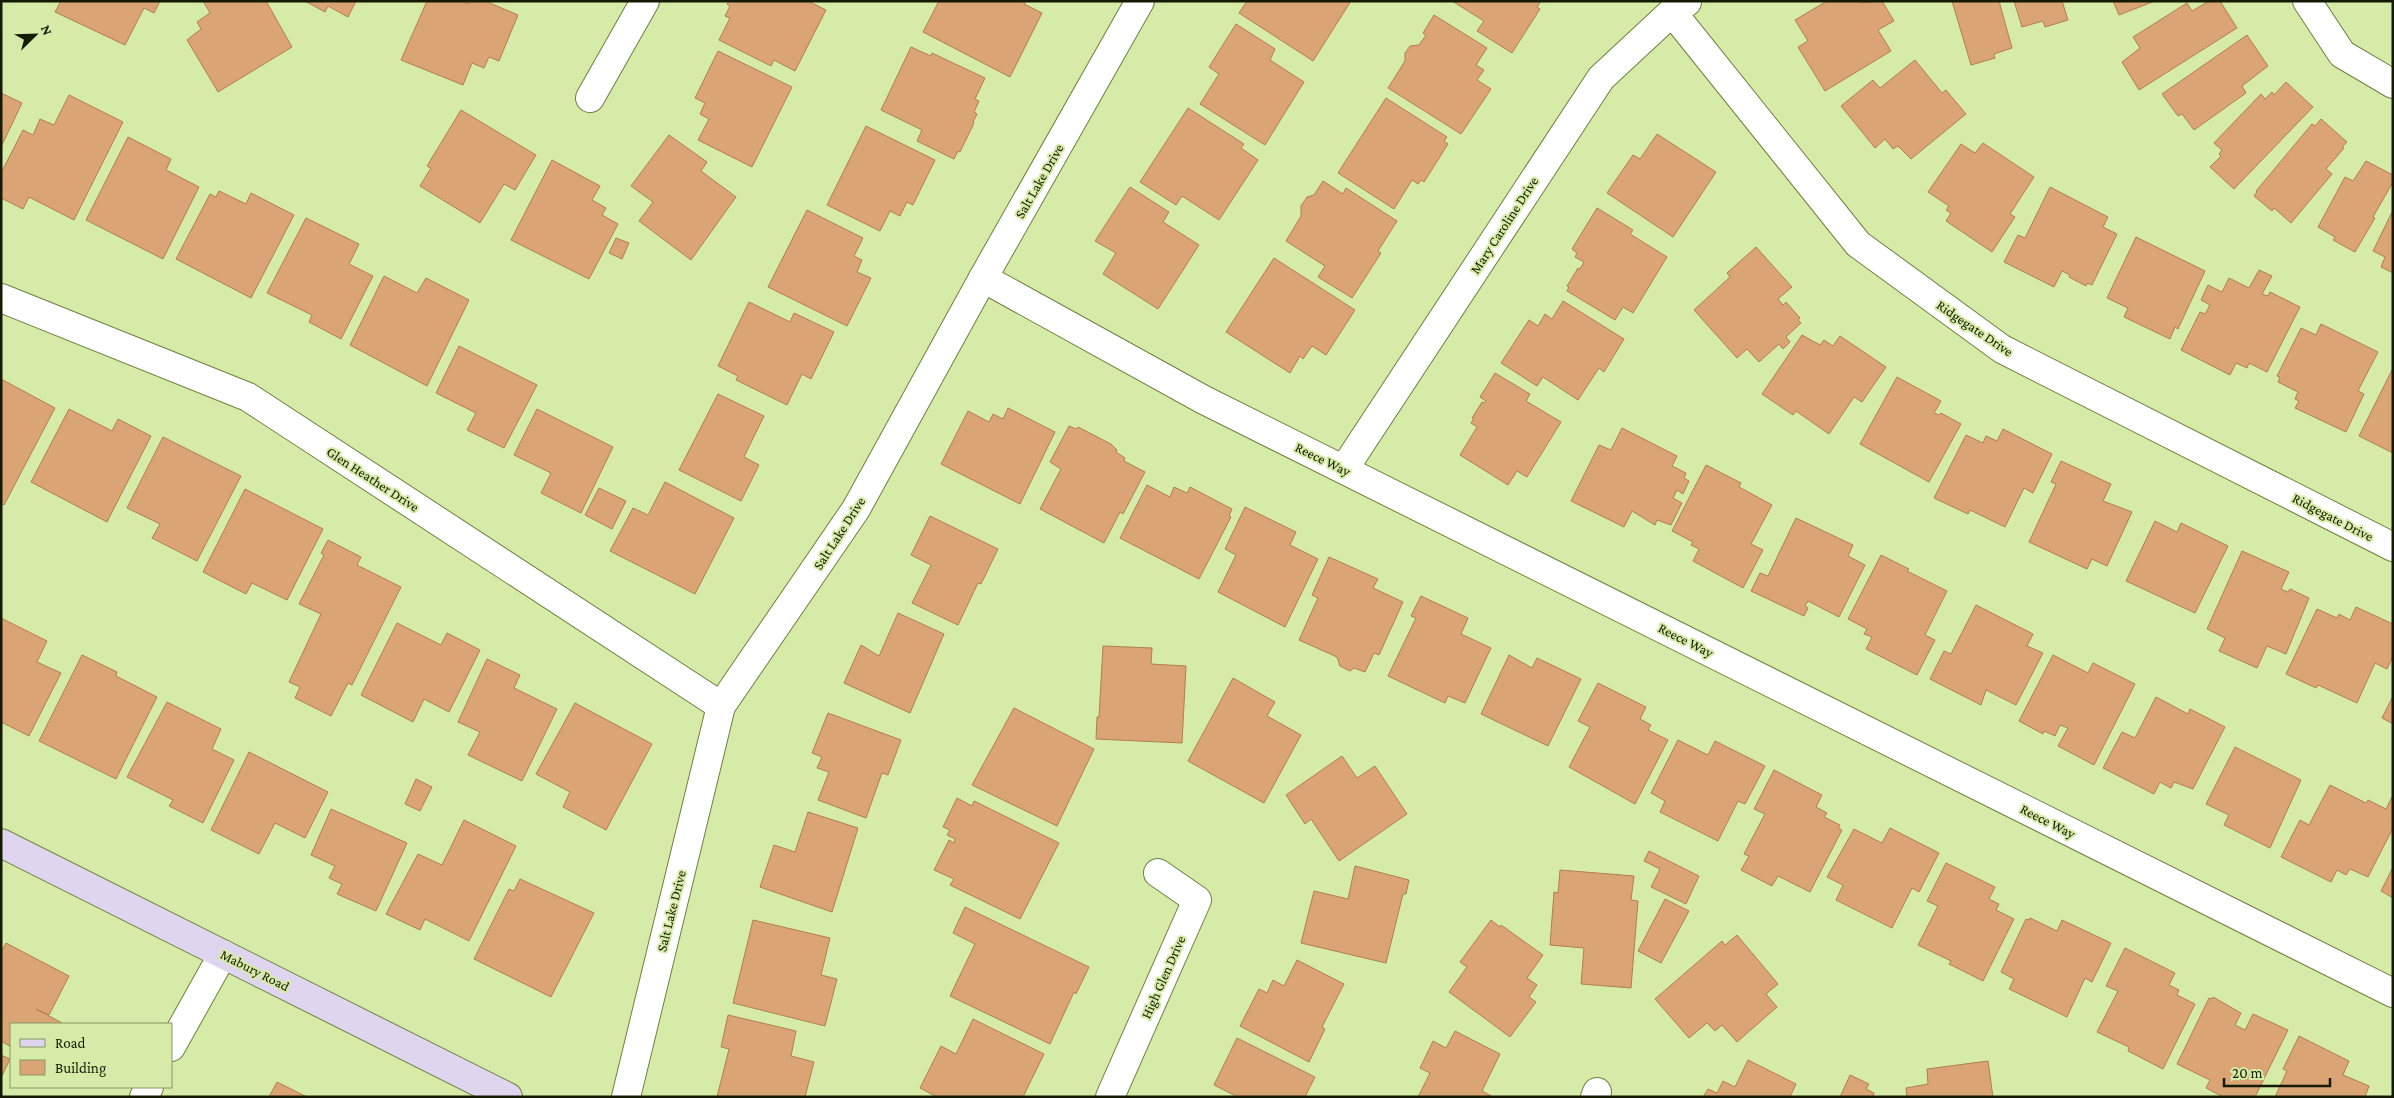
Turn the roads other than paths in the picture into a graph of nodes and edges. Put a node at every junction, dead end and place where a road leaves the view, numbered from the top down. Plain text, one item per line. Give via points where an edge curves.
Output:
1 (645, 1) edge
2 (1140, 1) edge
3 (2307, 1) edge
4 (1680, 6) edge
5 (2393, 84) edge
6 (590, 98) dead end
7 (984, 278) junction
8 (1, 298) edge
9 (1344, 469) junction
10 (2393, 547) edge
11 (721, 706) junction
12 (1, 843) edge
13 (1158, 873) dead end
14 (223, 954) junction
15 (2393, 994) edge
16 (172, 1045) edge
17 (508, 1097) edge
18 (626, 1097) edge
19 (1110, 1097) edge

1 - 6 street
2 - 7 street, Salt Lake Drive
3 - 5 street via 2342,54
4 - 9 street, Mary Caroline Drive via 1601,78
4 - 10 street, Ridgegate Drive via 1858,244 2002,349
7 - 9 street, Reece Way via 1204,400
7 - 11 street, Salt Lake Drive via 856,508
8 - 11 street, Glen Heather Drive via 248,397
9 - 15 street, Reece Way
11 - 18 street, Salt Lake Drive
12 - 14 main road, Mabury Road
13 - 19 street, High Glen Drive via 1198,900
14 - 16 street
14 - 17 main road, Mabury Road

